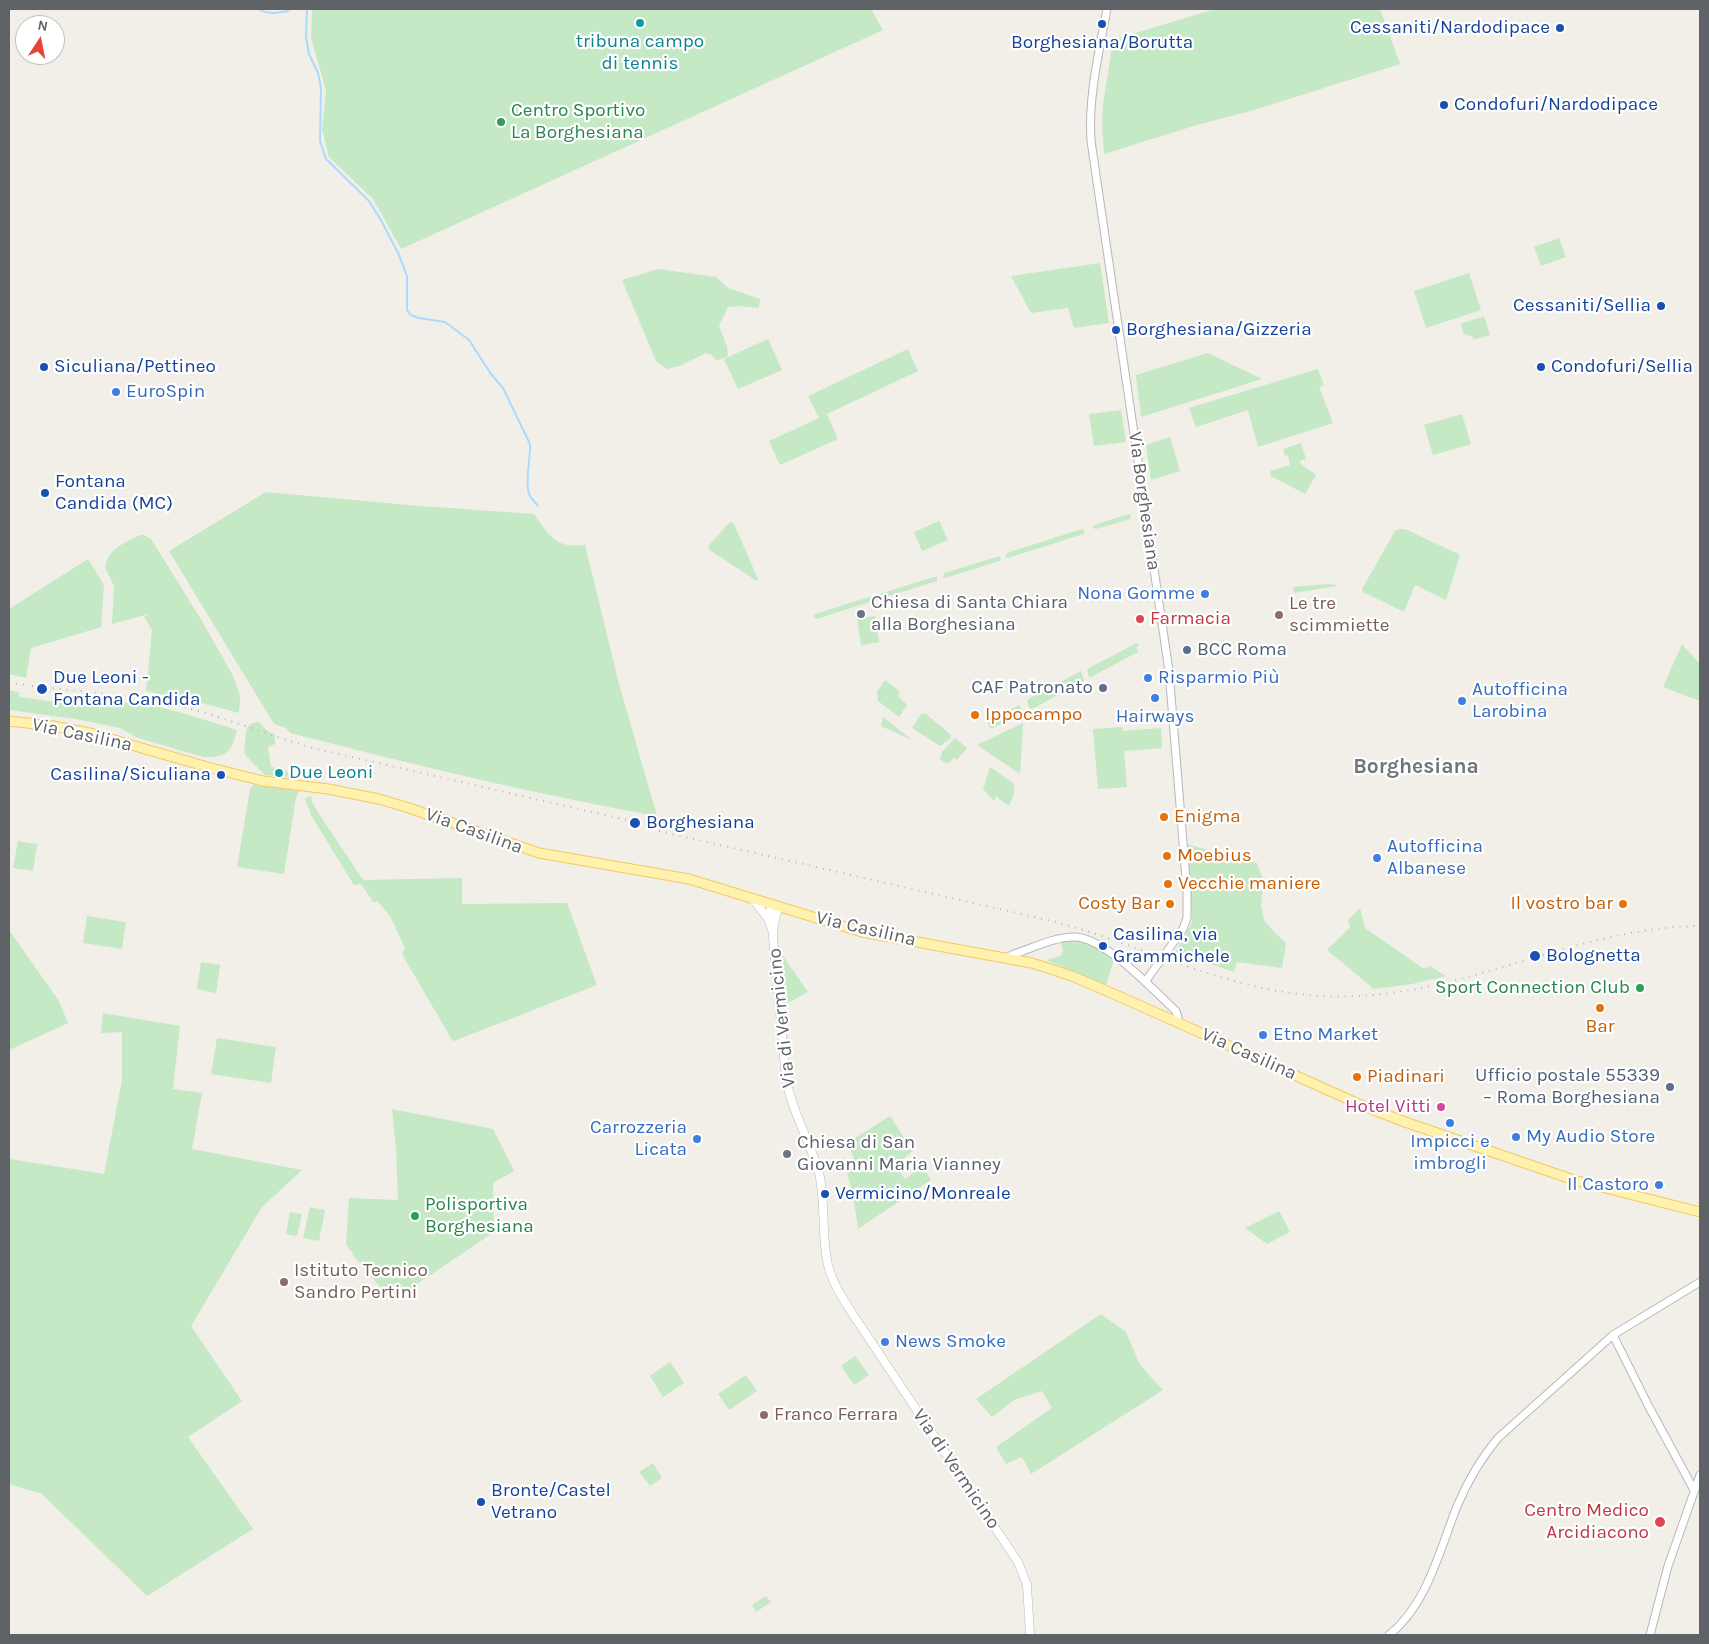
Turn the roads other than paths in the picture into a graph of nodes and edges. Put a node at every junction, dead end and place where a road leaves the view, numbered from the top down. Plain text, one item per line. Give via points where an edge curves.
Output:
1 (1107, 9) edge
2 (9, 721) edge
3 (753, 899) junction
4 (775, 906) junction
5 (769, 921) junction
6 (773, 936) junction
7 (1008, 957) junction
8 (1145, 982) junction
9 (1177, 1022) junction
10 (1700, 1212) edge
11 (1700, 1282) edge
12 (1613, 1335) junction
13 (1700, 1474) edge
14 (1694, 1490) junction
15 (1030, 1635) edge
16 (1389, 1635) edge
17 (1650, 1635) edge

1 - 8 street, Via Borghesiana via 1092,105 1092,146 1169,671 1187,891 1187,918 1183,929
2 - 3 main road, Via Casilina via 81,731 263,781 368,797 539,853 680,877
3 - 4 main road, Via Casilina
3 - 5 main road, Via di Vermicino
4 - 5 main road, Via di Vermicino
4 - 6 main road, Via di Vermicino
4 - 7 main road, Via Casilina via 869,934
5 - 6 main road, Via di Vermicino
6 - 15 main road, Via di Vermicino via 786,1081 819,1176 827,1258 832,1276 852,1313 1021,1568 1028,1587
7 - 8 street via 1079,937 1109,950
7 - 9 main road, Via Casilina via 1072,976
8 - 9 street via 1176,1011
9 - 10 main road, Via Casilina via 1405,1122 1574,1180
11 - 12 street
12 - 14 street
12 - 16 street via 1512,1423 1490,1449 1461,1497 1420,1598
13 - 14 street
14 - 17 street via 1666,1572

